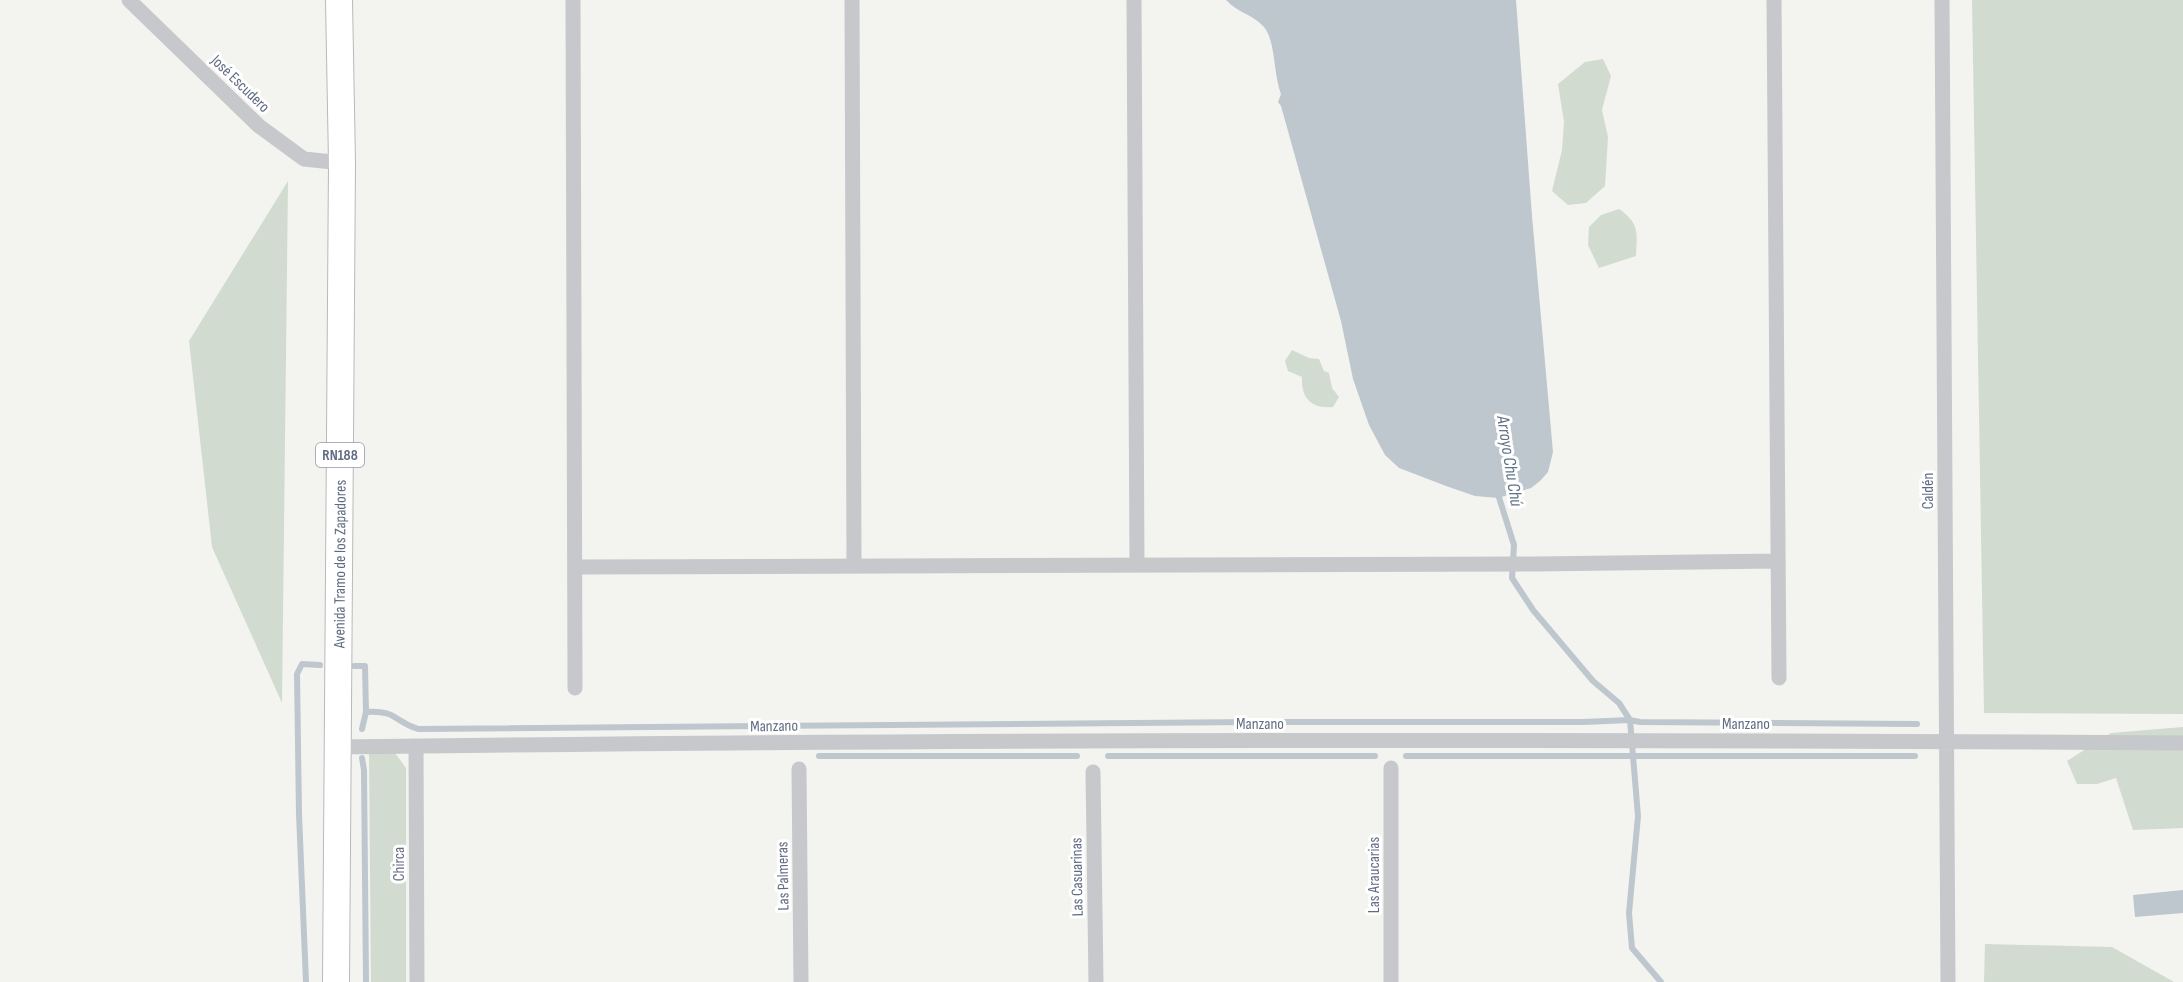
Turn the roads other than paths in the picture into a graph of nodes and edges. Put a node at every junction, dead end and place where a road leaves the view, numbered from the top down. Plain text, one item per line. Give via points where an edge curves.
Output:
1 (129, 0) edge
2 (339, 0) edge
3 (573, 0) edge
4 (852, 0) edge
5 (1134, 0) edge
6 (1774, 0) edge
7 (1942, 0) edge
8 (342, 163) junction
9 (1778, 561) junction
10 (854, 565) junction
11 (1137, 565) junction
12 (575, 567) junction
13 (1779, 678) dead end
14 (575, 688) dead end
15 (1947, 741) junction
16 (2183, 743) edge
17 (416, 746) junction
18 (337, 747) junction
19 (1391, 768) dead end
20 (799, 769) dead end
21 (1093, 772) dead end
22 (336, 982) edge
23 (417, 982) edge
24 (801, 982) edge
25 (1096, 982) edge
26 (1391, 982) edge
27 (1948, 982) edge

1 - 8 street, José Escudero via 259,126 304,159
2 - 8 highway, Avenida Tramo de los Zapadores / RN188
3 - 12 street
4 - 10 street
5 - 11 street
6 - 9 street
7 - 15 street, Caldén
8 - 18 highway, Avenida Tramo de los Zapadores / RN188
9 - 11 street
9 - 13 street
10 - 11 street
10 - 12 street
12 - 14 street
15 - 16 street, Manzano
15 - 17 street, Manzano
15 - 27 street, Caldén
17 - 18 street, Manzano
17 - 23 street, Chirca
18 - 22 highway, Avenida Tramo de los Zapadores / RN188
19 - 26 street, Las Araucarias
20 - 24 street, Las Palmeras
21 - 25 street, Las Casuarinas

